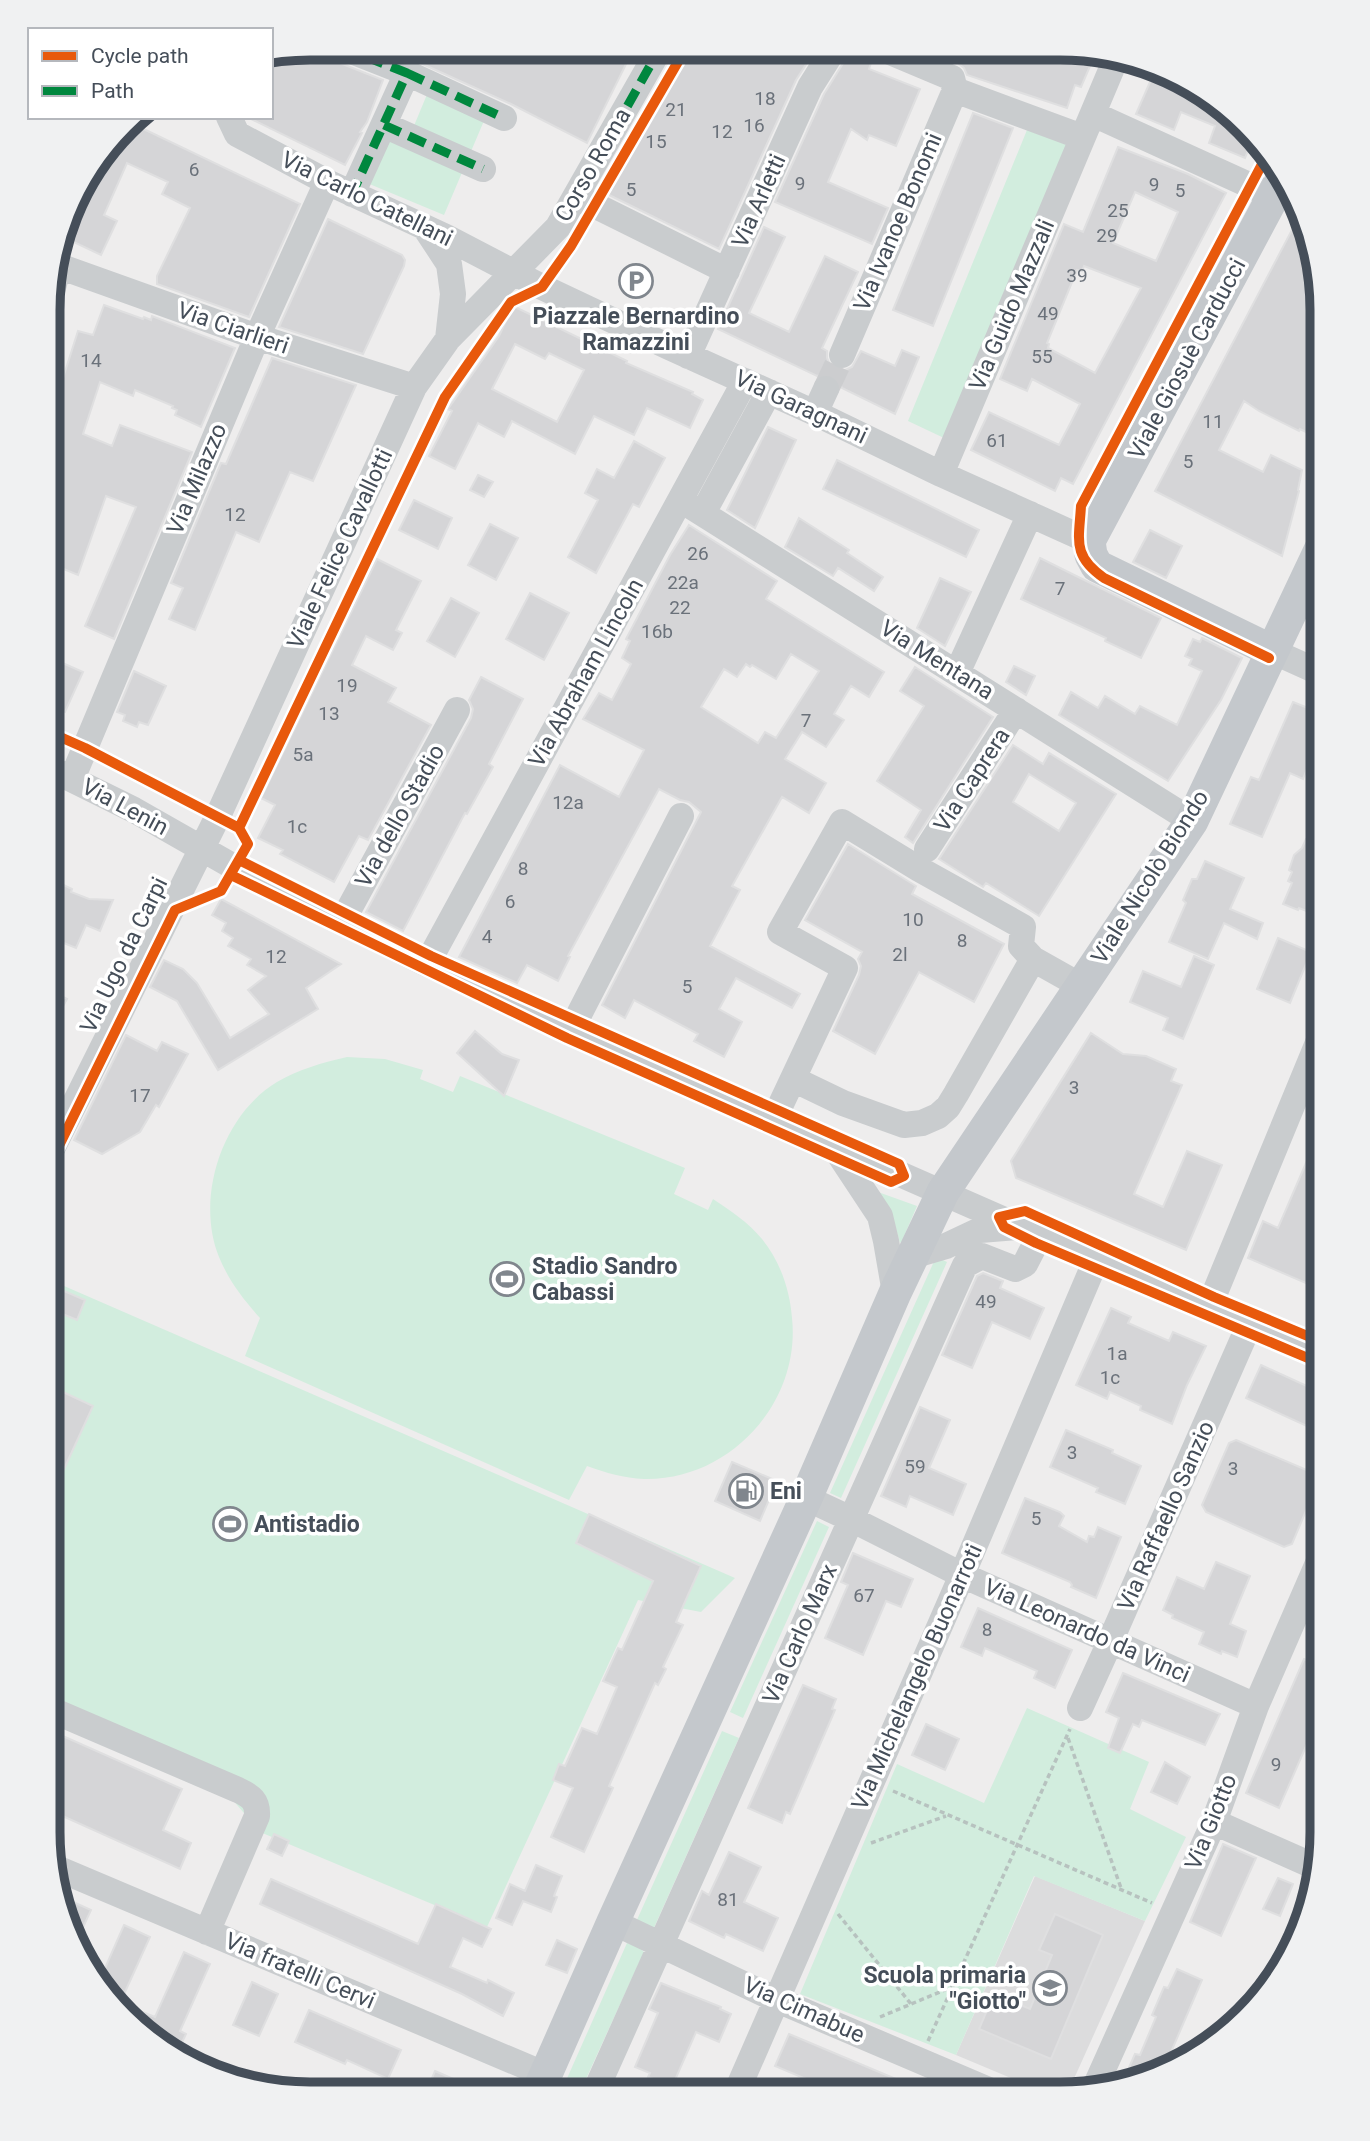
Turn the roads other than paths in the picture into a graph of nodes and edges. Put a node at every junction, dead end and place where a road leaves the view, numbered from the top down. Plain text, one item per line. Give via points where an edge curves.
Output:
1 (374, 60) edge
2 (653, 60) edge
3 (827, 60) edge
4 (909, 60) edge
5 (1113, 65) edge
6 (407, 73) junction
7 (955, 90) junction
8 (504, 118) dead end
9 (230, 119) edge
10 (384, 125) junction
11 (1088, 126) junction
12 (483, 169) dead end
13 (327, 182) junction
14 (1278, 186) edge
15 (352, 194) junction
16 (576, 196) junction
17 (426, 229) junction
18 (63, 268) edge
19 (514, 271) junction
20 (727, 271) junction
21 (257, 337) junction
22 (448, 339) junction
23 (842, 355) tunnel mouth
24 (688, 356) junction
25 (745, 381) junction
26 (414, 387) junction
27 (769, 392) junction
28 (941, 474) junction
29 (692, 507) junction
30 (1030, 514) junction
31 (1089, 541) junction
32 (1310, 571) edge
33 (1272, 650) junction
34 (1310, 668) edge
35 (957, 673) junction
36 (457, 710) dead end
37 (1016, 710) junction
38 (60, 774) edge
39 (681, 816) dead end
40 (1192, 821) junction
41 (201, 848) junction
42 (927, 849) dead end
43 (342, 922) junction
44 (1032, 959) junction
45 (427, 964) junction
46 (1081, 986) junction
47 (571, 1030) junction
48 (1310, 1063) edge
49 (793, 1079) junction
50 (774, 1119) junction
51 (60, 1133) edge
52 (833, 1145) junction
53 (943, 1192) junction
54 (1030, 1231) junction
55 (912, 1256) junction
56 (1096, 1260) junction
57 (895, 1293) junction
58 (1209, 1307) junction
59 (1250, 1323) junction
60 (1310, 1347) edge
61 (806, 1498) junction
62 (851, 1519) junction
63 (962, 1575) junction
64 (1310, 1582) edge
65 (1110, 1642) junction
66 (1256, 1706) junction
67 (1080, 1708) road end
68 (60, 1714) edge
69 (1214, 1822) junction
70 (1308, 1864) edge
71 (63, 1871) edge
72 (613, 1922) junction
73 (207, 1932) junction
74 (661, 1945) junction
75 (775, 1999) junction
76 (1099, 2078) edge
77 (538, 2082) edge
78 (543, 2082) edge
79 (599, 2082) edge
80 (741, 2082) edge
81 (970, 2082) edge

1 - 6 street
2 - 16 street, Corso Roma
3 - 20 street, Via Arletti via 810,87
4 - 7 street via 952,78
5 - 11 street, Via Guido Mazzali
6 - 8 street
6 - 10 street
7 - 11 street
7 - 23 street, Via Ivanoe Bonomi
9 - 13 street, Via Carlo Catellani via 237,134
10 - 12 street
10 - 15 street
11 - 14 street
11 - 28 street, Via Guido Mazzali
13 - 15 street, Via Carlo Catellani
13 - 21 street, Via Milazzo
14 - 31 main road, Viale Giosuè Carducci
15 - 17 street, Via Carlo Catellani
16 - 19 street, Corso Roma via 558,227
16 - 20 street
17 - 19 street, Via Carlo Catellani
17 - 22 street via 449,264 453,294
18 - 21 street, Via Ciarlieri
19 - 22 street, Viale Felice Cavallotti
19 - 24 street, Via Garagnani
20 - 24 street, Via Arletti
21 - 26 street, Via Ciarlieri
21 - 38 street, Via Milazzo
22 - 26 street, Viale Felice Cavallotti
24 - 25 street, Via Garagnani
25 - 27 street, Via Garagnani
25 - 29 street, Via Abraham Lincoln
26 - 41 street, Viale Felice Cavallotti
27 - 28 street, Via Garagnani via 821,401
27 - 29 street, Via Abraham Lincoln
28 - 30 street, Via Garagnani
29 - 35 street, Via Mentana
29 - 45 street, Via Abraham Lincoln
30 - 31 street, Via Garagnani
30 - 35 street
31 - 33 main road via 1097,566
32 - 33 main road, Viale Nicolò Biondo
33 - 34 street
33 - 40 main road, Viale Nicolò Biondo
35 - 37 street, Via Mentana
36 - 43 street, Via dello Stadio
37 - 40 street, Via Mentana
37 - 42 street, Via Caprera
38 - 41 street, Via Lenin
39 - 47 street
40 - 46 main road, Viale Nicolò Biondo
41 - 43 street
41 - 51 street, Via Ugo da Carpi
43 - 45 street
44 - 46 street
44 - 49 street via 956,1094 938,1116 922,1124 904,1125
44 - 49 street via 1021,946 1023,926 842,822 780,932 845,968
45 - 47 street
46 - 53 main road, Viale Nicolò Biondo
47 - 50 street
48 - 58 street
49 - 50 street
50 - 52 street
52 - 53 street
52 - 57 street via 880,1216
53 - 54 street
53 - 55 main road
54 - 55 street via 980,1230
54 - 56 street
54 - 62 street, Via Carlo Marx via 1026,1264 1015,1269 982,1256 965,1265
55 - 57 main road
56 - 58 street
56 - 63 street, Via Michelangelo Buonarroti
57 - 61 main road
58 - 59 street
59 - 60 street
59 - 65 street, Via Raffaello Sanzio
61 - 62 street, Via Leonardo da Vinci
61 - 72 main road
62 - 63 street, Via Leonardo da Vinci
62 - 74 street, Via Carlo Marx
63 - 65 street, Via Leonardo da Vinci
63 - 75 street, Via Michelangelo Buonarroti
64 - 66 street, Via Giotto
65 - 66 street, Via Leonardo da Vinci
65 - 67 street, Via Raffaello Sanzio
66 - 69 street, Via Giotto
68 - 73 street via 255,1800 257,1816
69 - 70 street
69 - 76 street, Via Giotto
71 - 73 street, Via fratelli Cervi
72 - 74 street, Via Cimabue
72 - 78 main road
73 - 77 street, Via fratelli Cervi
74 - 75 street, Via Cimabue
74 - 79 street, Via Carlo Marx
75 - 80 street, Via Michelangelo Buonarroti
75 - 81 street, Via Cimabue

